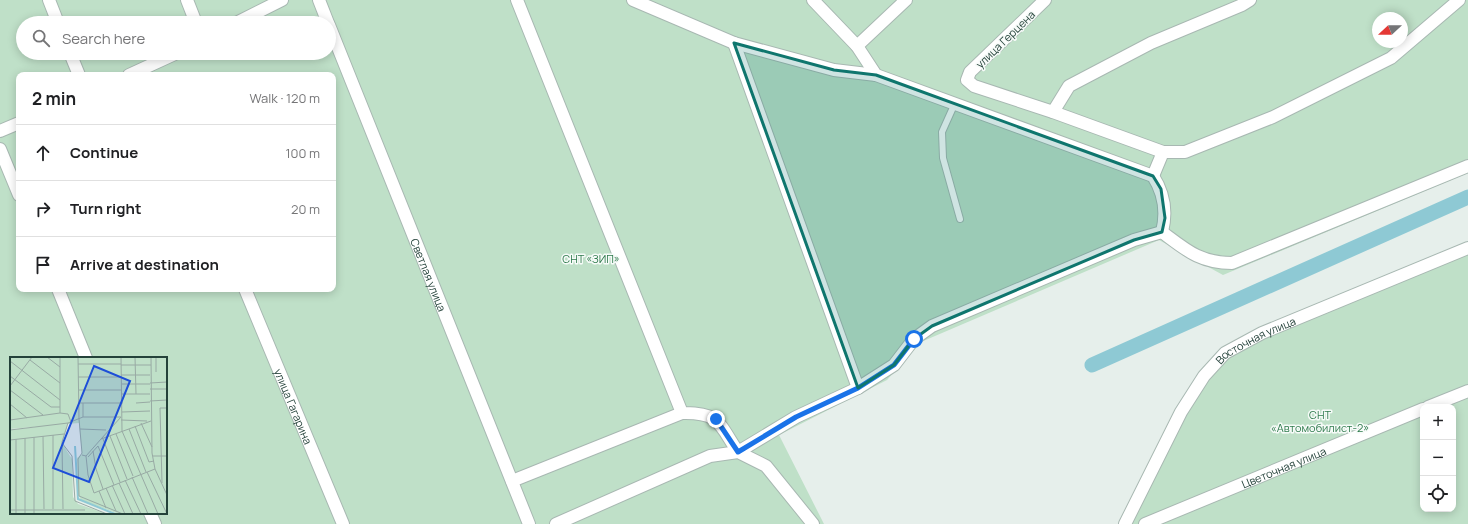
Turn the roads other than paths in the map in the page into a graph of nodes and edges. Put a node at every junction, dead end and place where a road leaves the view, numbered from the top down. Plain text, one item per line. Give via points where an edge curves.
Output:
1 (49, 0) edge
2 (187, 0) edge
3 (282, 0) edge
4 (319, 0) edge
5 (517, 0) edge
6 (633, 0) edge
7 (813, 0) edge
8 (906, 0) edge
9 (1045, 0) edge
10 (1250, 0) edge
11 (1459, 0) edge
12 (55, 16) edge
13 (193, 16) edge
14 (250, 16) edge
15 (326, 16) edge
16 (336, 41) edge
17 (734, 43) junction
18 (857, 46) junction
19 (73, 60) edge
20 (168, 60) edge
21 (154, 70) edge
22 (78, 72) edge
23 (144, 72) edge
24 (876, 75) junction
25 (955, 103) junction
26 (1053, 112) junction
27 (16, 124) edge
28 (0, 131) edge
29 (0, 150) edge
30 (1163, 152) junction
31 (1468, 166) edge
32 (1153, 176) junction
33 (16, 189) edge
34 (960, 219) dead end
35 (1162, 232) junction
36 (1468, 248) edge
37 (59, 292) edge
38 (246, 292) edge
39 (86, 357) edge
40 (858, 388) junction
41 (1468, 391) edge
42 (1436, 404) edge
43 (1420, 410) edge
44 (682, 413) junction
45 (738, 452) junction
46 (512, 481) junction
47 (150, 514) edge
48 (155, 524) edge
49 (343, 524) edge
50 (529, 524) edge
51 (556, 524) edge
52 (813, 524) edge
53 (1125, 524) edge
54 (1145, 524) edge

1 - 12 street
2 - 13 street
3 - 14 street
4 - 15 street, Светлая улица
5 - 44 street
6 - 17 street
7 - 18 street
8 - 18 street
9 - 26 street, улица Герцена via 970,72 967,80 974,86
10 - 26 street via 1151,42 1069,86
11 - 30 street via 1391,58 1273,117 1185,152
16 - 46 street, Светлая улица
17 - 24 street via 834,70
17 - 40 street
18 - 24 street
19 - 22 street
20 - 21 street
21 - 23 street
24 - 25 street
25 - 32 street
25 - 34 lane via 942,132 943,158
26 - 30 street
27 - 28 street
29 - 33 street
30 - 32 street
31 - 35 street via 1232,263 1215,263 1198,257
32 - 35 street via 1161,189 1165,218
35 - 40 street via 1134,240 932,326 914,339 894,365
36 - 53 street, Восточная улица via 1262,333 1226,353 1204,376 1182,412
37 - 39 street
38 - 49 street, улица Гагарина
40 - 45 street via 796,417
41 - 42 street
43 - 54 street, Цветочная улица
44 - 45 street via 700,413 716,419
44 - 46 street
45 - 51 street via 710,456
45 - 52 street via 766,466
46 - 50 street, Светлая улица
47 - 48 street

